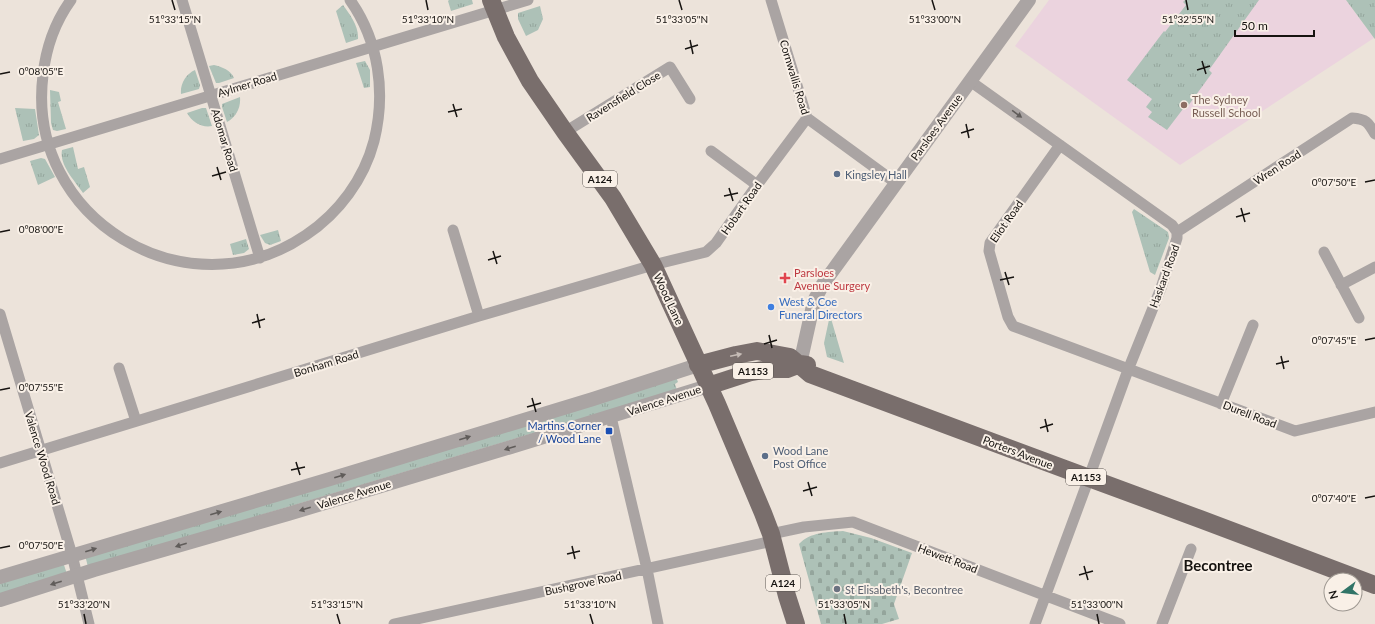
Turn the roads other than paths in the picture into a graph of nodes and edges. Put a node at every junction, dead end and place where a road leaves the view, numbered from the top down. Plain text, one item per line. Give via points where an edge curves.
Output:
1 (71, 0) edge
2 (182, 0) edge
3 (350, 0) edge
4 (528, 0) edge
5 (772, 0) edge
6 (1029, 0) edge
7 (493, 5) edge
8 (373, 46) junction
9 (970, 80) junction
10 (212, 95) junction
11 (690, 99) dead end
12 (807, 118) junction
13 (565, 132) junction
14 (1375, 134) edge
15 (49, 144) junction
16 (1060, 145) junction
17 (712, 151) dead end
18 (0, 159) edge
19 (896, 183) junction
20 (757, 185) junction
21 (453, 230) dead end
22 (1177, 232) junction
23 (1324, 252) dead end
24 (260, 258) junction
25 (653, 265) junction
26 (1375, 267) edge
27 (1341, 285) junction
28 (0, 314) edge
29 (479, 316) junction
30 (1359, 318) dead end
31 (1253, 325) dead end
32 (2, 330) edge
33 (800, 364) junction
34 (698, 365) junction
35 (119, 368) dead end
36 (1128, 370) junction
37 (708, 386) junction
38 (1221, 404) junction
39 (1375, 412) edge
40 (611, 417) junction
41 (136, 421) junction
42 (41, 450) junction
43 (0, 463) edge
44 (1090, 474) junction
45 (772, 538) junction
46 (1191, 549) dead end
47 (72, 555) junction
48 (647, 569) junction
49 (1375, 575) edge
50 (0, 576) edge
51 (77, 576) junction
52 (1375, 585) edge
53 (1045, 596) junction
54 (0, 600) edge
55 (89, 624) edge
56 (394, 624) edge
57 (658, 624) edge
58 (796, 624) edge
59 (1035, 624) edge
60 (1120, 624) edge
61 (1162, 624) edge

1 - 15 street via 57,24 45,63 42,104
2 - 10 street, Adomar Road
3 - 8 street
4 - 7 street, Aylmer Road
5 - 12 street, Cornwallis Road
6 - 9 street, Parsloes Avenue
7 - 8 street, Aylmer Road
7 - 13 main road, Wood Lane / A124 via 506,37 530,81
8 - 10 street, Aylmer Road
8 - 24 street via 378,66 380,107 372,147 358,178 343,201 314,230 292,244
9 -> 16 street, Haskard Road
9 - 19 street, Parsloes Avenue
10 - 15 street, Aylmer Road
10 - 24 street, Adomar Road
11 - 13 street, Ravensfield Close via 670,67
12 - 19 street, Cornwallis Road
12 - 20 street, Hobart Road
13 - 25 main road, Wood Lane / A124 via 613,198
14 - 22 street, Wren Road via 1364,119 1352,118
15 - 18 street, Aylmer Road
15 - 24 street via 65,182 77,199 105,228 134,246 160,257 200,265 240,263
16 - 22 street, Haskard Road via 1172,225
16 - 36 street, Eliot Road via 990,243 989,251 1008,317 1013,326
17 - 20 street
19 - 33 street, Parsloes Avenue via 823,284 814,301
20 - 25 street, Hobart Road via 716,243 706,252
21 - 29 street
22 - 36 street, Haskard Road via 1161,288
23 - 27 street
25 - 29 street, Bonham Road
25 - 34 main road, Wood Lane / A124
26 - 27 street
27 - 30 street
28 - 32 street, Valence Wood Road
29 - 41 street, Bonham Road
31 - 38 street
32 - 42 street, Valence Wood Road
34 -> 33 main road, Porters Avenue / A1153 via 757,352 790,357
33 - 37 main road, A1153 via 787,369 751,372
33 - 44 main road, Porters Avenue / A1153 via 810,374
34 - 37 main road, Wood Lane / A124
47 -> 34 street, Valence Avenue via 578,404
35 - 41 street
36 - 38 street, Durell Road
36 - 44 street, Haskard Road
37 - 40 street, Valence Avenue
37 - 45 main road, Wood Lane / A124
38 - 39 street, Durell Road via 1295,431
40 - 48 street
40 -> 51 street, Valence Avenue
41 - 42 street, Bonham Road
42 - 43 street, Bonham Road
42 - 47 street, Valence Wood Road
44 - 49 main road, Porters Avenue / A1153
44 - 52 main road, Porters Avenue / A1153
44 - 53 street, Haskard Road
45 - 48 street, Bushgrove Road
45 - 53 street, Hewett Road via 804,527 853,522
45 - 58 main road, Wood Lane / A124
46 - 61 street
47 - 50 street, Valence Avenue
47 - 51 street, Valence Wood Road
48 - 56 street, Bushgrove Road
48 - 57 street
51 -> 54 street, Valence Avenue
51 - 55 street, Valence Wood Road
53 - 59 street, Haskard Road
53 - 60 street, Hewett Road

